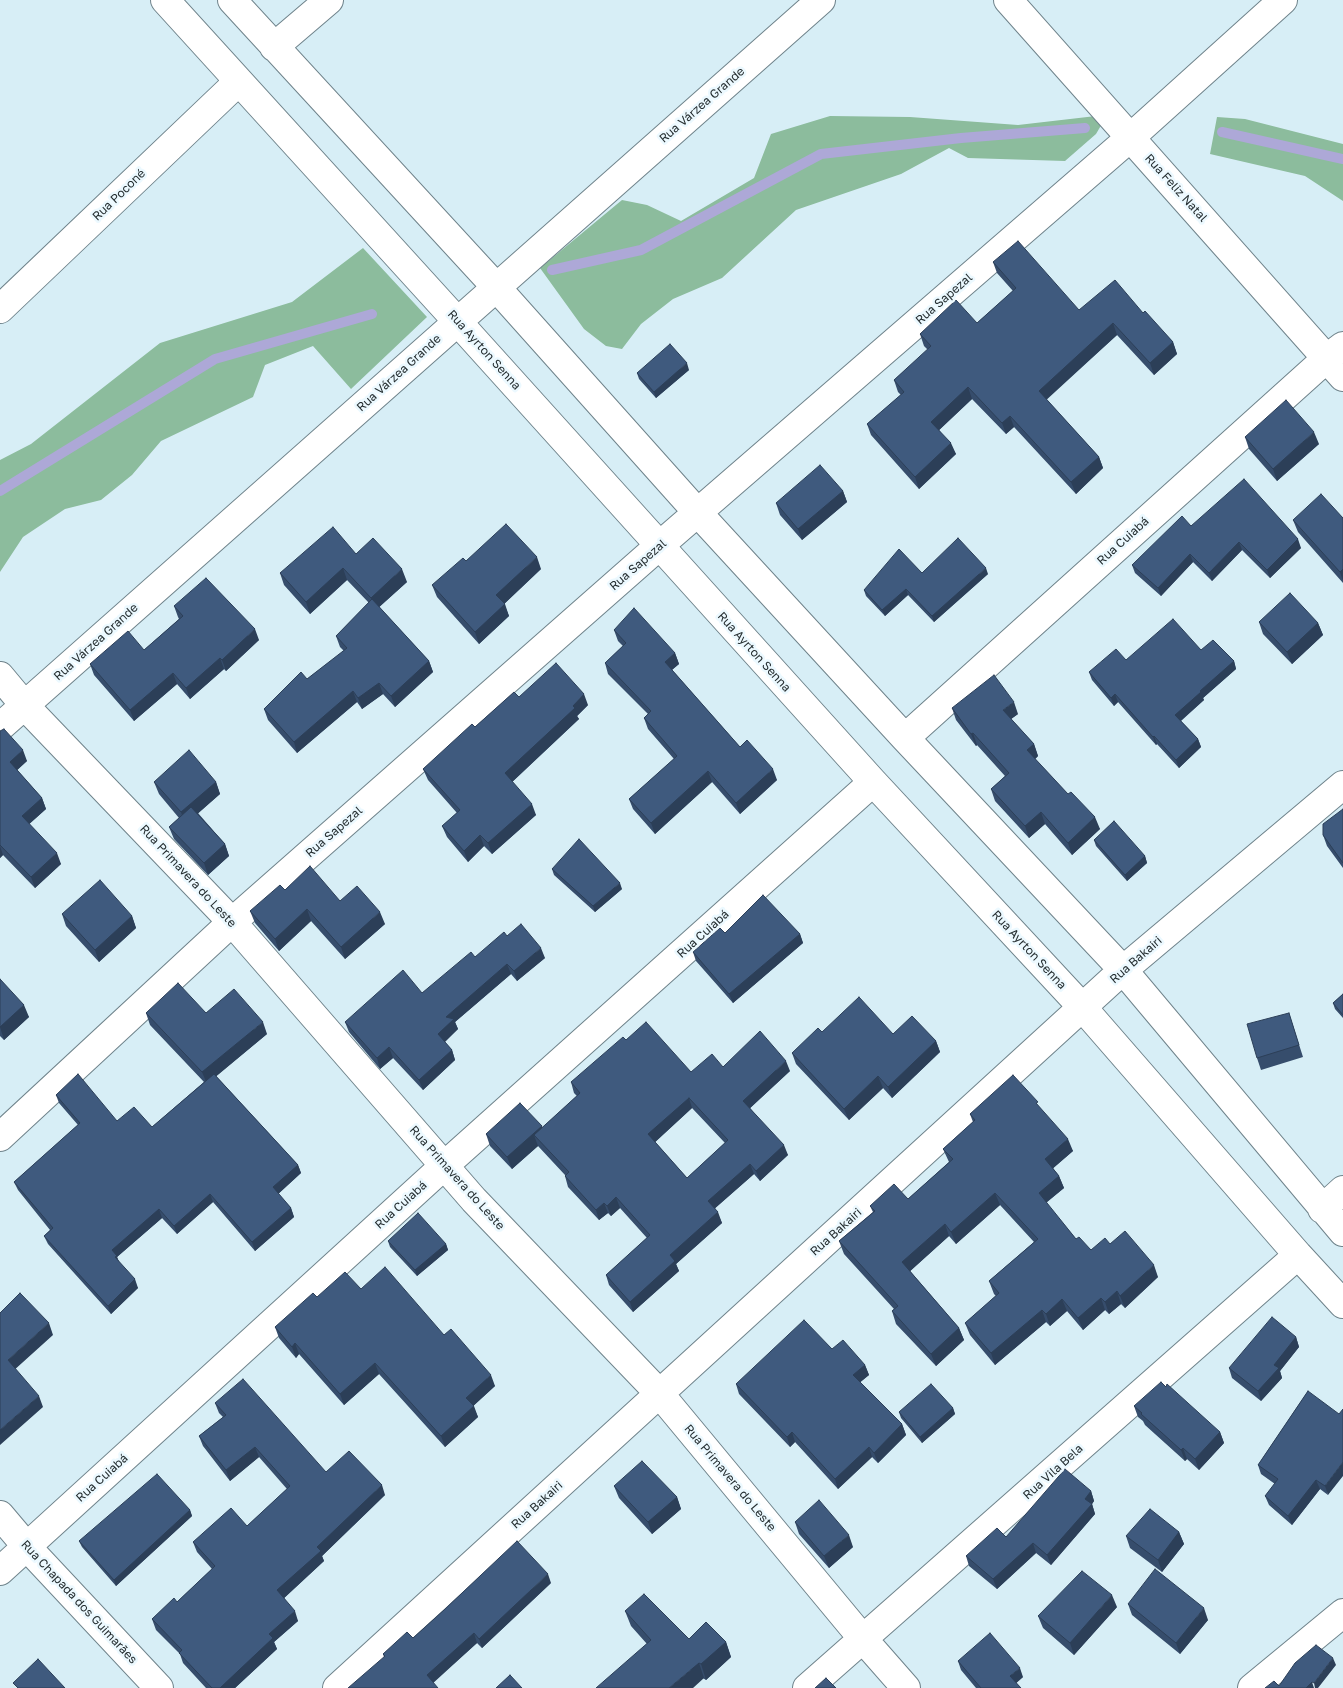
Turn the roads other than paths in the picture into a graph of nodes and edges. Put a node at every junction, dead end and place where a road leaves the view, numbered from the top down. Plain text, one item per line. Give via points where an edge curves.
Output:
1 (165, 0) edge
2 (232, 0) edge
3 (329, 0) edge
4 (821, 0) edge
5 (1008, 0) edge
6 (1283, 0) edge
7 (274, 47) junction
8 (238, 82) junction
9 (1131, 137) junction
10 (496, 287) junction
11 (0, 309) edge
12 (457, 320) junction
13 (1338, 360) edge
14 (698, 512) junction
15 (659, 546) junction
16 (0, 676) edge
17 (25, 706) junction
18 (0, 727) edge
19 (905, 738) junction
20 (873, 782) junction
21 (1343, 785) edge
22 (232, 922) junction
23 (1123, 970) junction
24 (1083, 1008) junction
25 (0, 1137) edge
26 (445, 1165) junction
27 (1343, 1190) edge
28 (1322, 1209) junction
29 (1343, 1232) edge
30 (1298, 1255) junction
31 (1343, 1304) edge
32 (660, 1393) junction
33 (0, 1515) edge
34 (27, 1547) junction
35 (0, 1571) edge
36 (1343, 1613) edge
37 (863, 1639) junction
38 (159, 1688) edge
39 (337, 1688) edge
40 (807, 1688) edge
41 (906, 1688) edge
42 (1252, 1688) edge

1 - 8 street, Rua Ayrton Senna
2 - 7 street
3 - 7 street
4 - 10 street, Rua Várzea Grande
5 - 9 street, Rua Feliz Natal
6 - 9 street, Rua Sapezal
7 - 10 street
8 - 11 street, Rua Poconé
8 - 12 street, Rua Ayrton Senna
9 - 13 street, Rua Feliz Natal
9 - 14 street, Rua Sapezal
10 - 12 street, Rua Várzea Grande
10 - 14 street
12 - 15 street, Rua Ayrton Senna
12 - 17 street, Rua Várzea Grande
13 - 19 street, Rua Cuiabá
14 - 15 street, Rua Sapezal
14 - 19 street
15 - 20 street, Rua Ayrton Senna
15 - 22 street, Rua Sapezal
16 - 17 street, Rua Primavera do Leste
17 - 18 street, Rua Várzea Grande
17 - 22 street, Rua Primavera do Leste
19 - 23 street
20 - 24 street, Rua Ayrton Senna
20 - 26 street, Rua Cuiabá
21 - 23 street, Rua Bakairi
22 - 25 street, Rua Sapezal
22 - 26 street, Rua Primavera do Leste
23 - 24 street, Rua Bakairi
23 - 28 street
24 - 30 street, Rua Ayrton Senna
24 - 32 street, Rua Bakairi
26 - 32 street, Rua Primavera do Leste via 474,1200
26 - 34 street, Rua Cuiabá
27 - 28 street
28 - 29 street
30 - 31 street, Rua Ayrton Senna
30 - 37 street, Rua Vila Bela
32 - 37 street, Rua Primavera do Leste
32 - 39 street, Rua Bakairi
33 - 34 street, Rua Chapada dos Guimarães
34 - 35 street, Rua Cuiabá
34 - 38 street, Rua Chapada dos Guimarães
36 - 42 street
37 - 40 street, Rua Vila Bela
37 - 41 street, Rua Primavera do Leste

